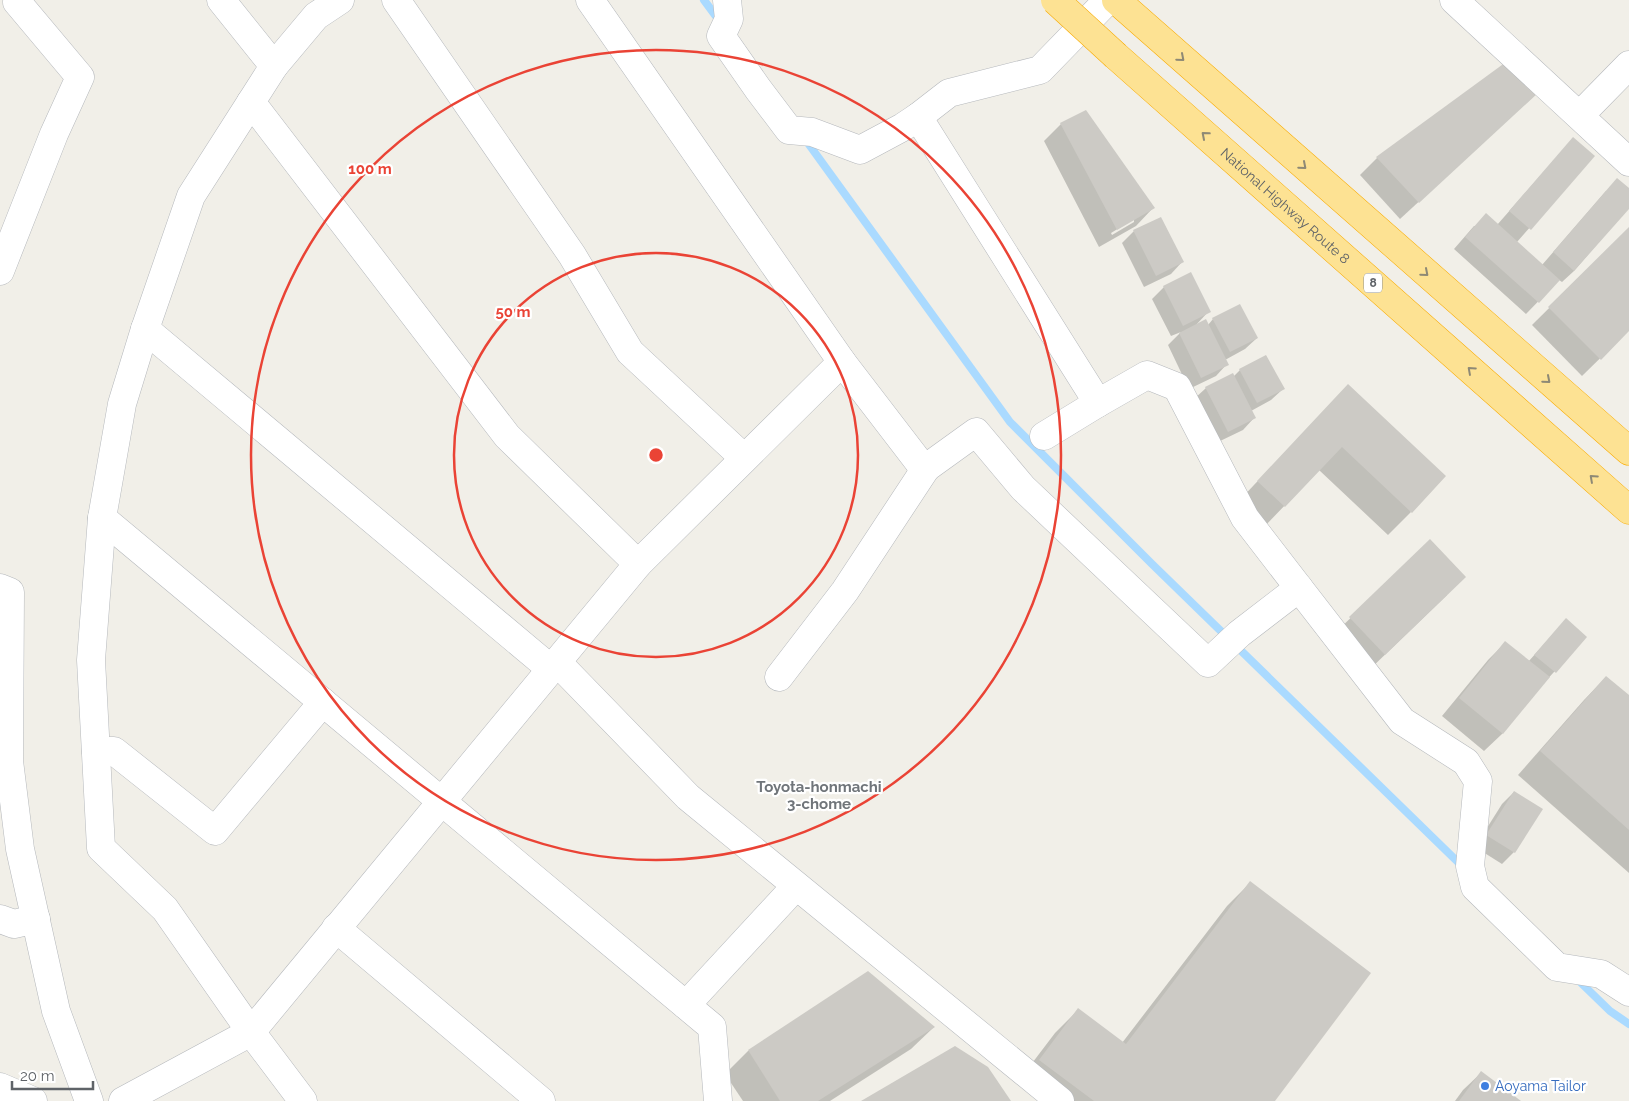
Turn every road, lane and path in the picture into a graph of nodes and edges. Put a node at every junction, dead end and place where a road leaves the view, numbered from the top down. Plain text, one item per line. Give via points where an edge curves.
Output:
1 (222, 0) edge
2 (340, 0) edge
3 (396, 0) edge
4 (590, 0) edge
5 (727, 0) edge
6 (1055, 0) edge
7 (1108, 0) edge
8 (1116, 0) edge
9 (1454, 0) edge
10 (12, 6) edge
11 (1629, 64) edge
12 (274, 66) junction
13 (251, 102) junction
14 (1580, 115) junction
15 (918, 117) junction
16 (1629, 162) edge
17 (0, 271) edge
18 (145, 328) junction
19 (842, 362) junction
20 (1098, 403) junction
21 (1044, 436) dead end
22 (1629, 451) edge
23 (744, 458) junction
24 (926, 468) junction
25 (1629, 510) edge
26 (102, 518) junction
27 (638, 564) junction
28 (0, 588) edge
29 (1299, 588) junction
30 (554, 666) junction
31 (779, 678) dead end
32 (323, 702) junction
33 (5, 750) edge
34 (96, 751) junction
35 (442, 801) junction
36 (796, 886) junction
37 (0, 919) edge
38 (36, 919) junction
39 (336, 928) junction
40 (1629, 992) edge
41 (686, 1005) junction
42 (251, 1032) junction
43 (0, 1087) edge
44 (33, 1101) edge
45 (89, 1101) edge
46 (123, 1101) edge
47 (303, 1101) edge
48 (541, 1101) edge
49 (718, 1101) edge
50 (1060, 1101) edge

1 - 12 street
2 - 12 street via 316,16
3 - 23 street via 572,255 630,352
4 - 19 street
5 - 15 street via 729,19 721,36 789,130 812,132 860,150
25 -> 6 highway, National Highway Route 8 / 8, bridge
7 - 15 street via 1040,70 949,93
8 -> 22 highway
9 - 14 street
10 - 17 street via 80,77
11 - 14 street
12 - 13 street
13 - 18 street via 191,196
13 - 27 street via 507,436
14 - 16 street
15 - 20 street
18 - 26 street via 122,404
18 - 30 street
19 - 23 street
19 - 24 street via 920,465
20 - 21 street
20 - 29 street via 1147,375 1177,387 1245,518
23 - 27 street
24 - 29 street via 976,432 1023,488 1208,663 1239,634
24 - 31 street via 845,591
26 - 32 street
26 - 34 street via 90,660
27 - 30 street
28 - 33 street via 10,592
29 - 40 street via 1402,722 1466,762 1478,781 1470,866 1475,887 1556,967 1600,974
30 - 35 street
30 - 36 street via 688,797
32 - 34 street via 215,831 114,751
32 - 35 street
33 - 38 street via 20,849
34 - 42 street via 101,848 165,909
35 - 39 street
35 - 41 street
36 - 41 street
36 - 50 street
37 - 38 street via 14,924
38 - 45 street via 56,1011
39 - 42 street
39 - 48 street
41 - 49 street via 712,1027
42 - 46 street
42 - 47 street
43 - 44 street

